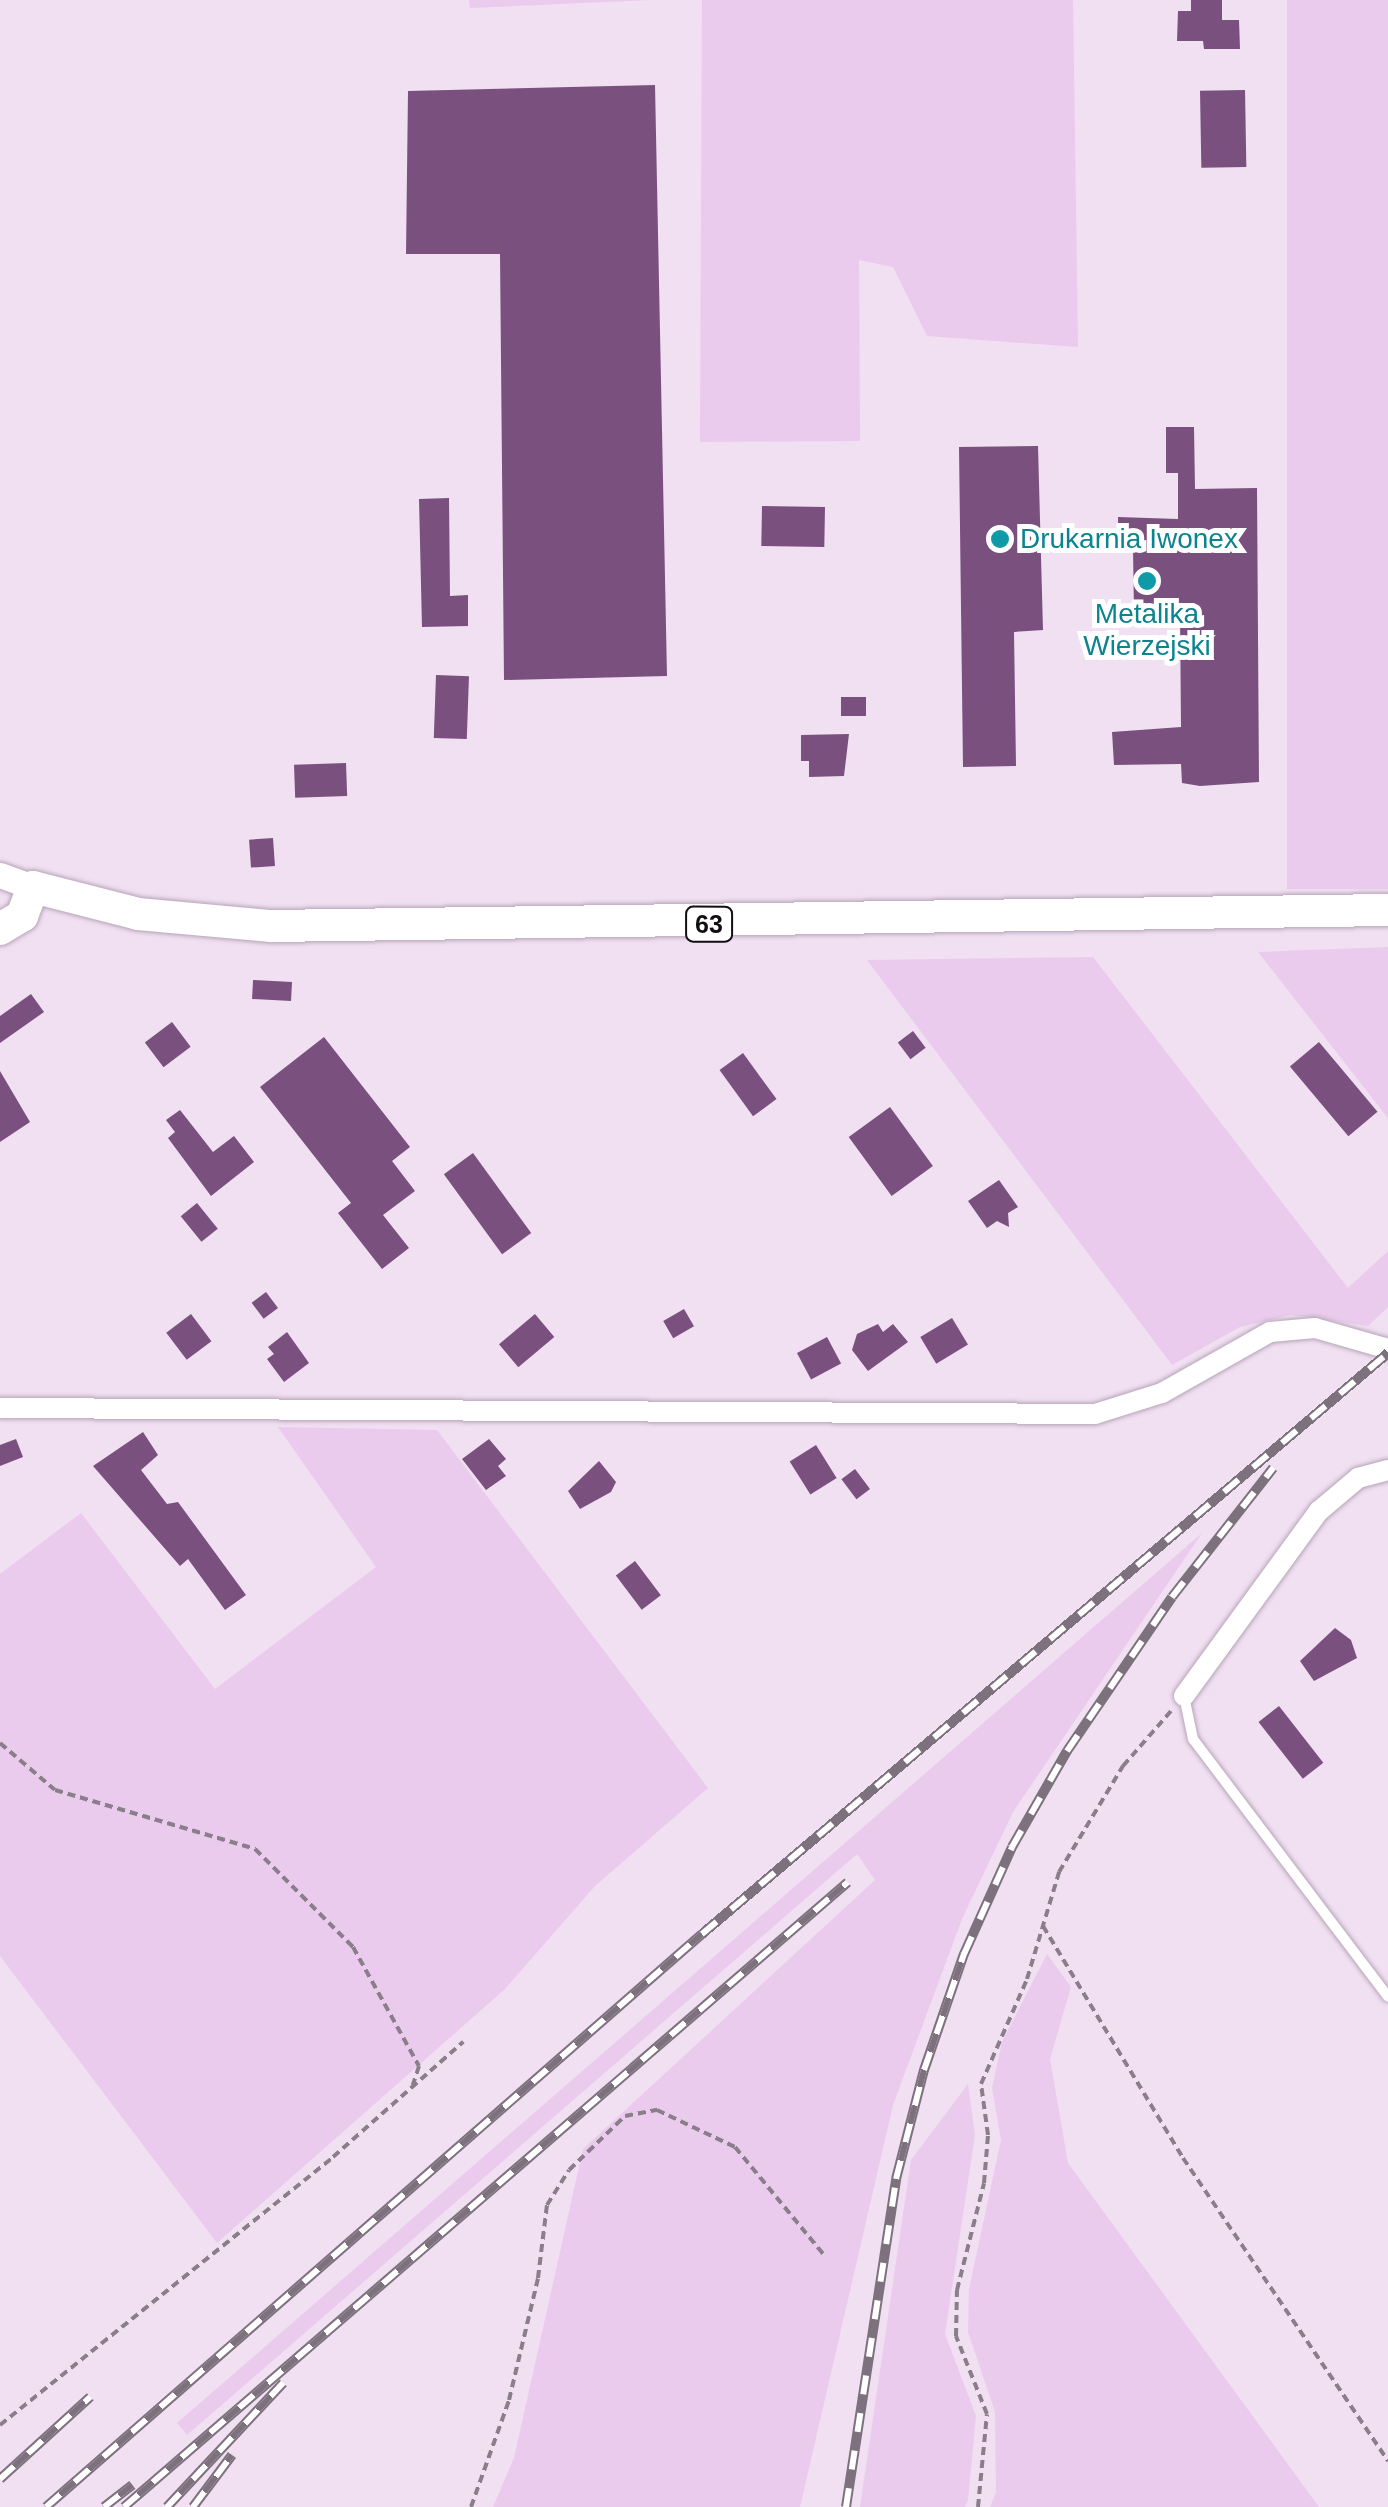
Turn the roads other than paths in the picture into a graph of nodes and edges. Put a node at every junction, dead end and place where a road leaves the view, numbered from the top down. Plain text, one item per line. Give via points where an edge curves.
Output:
1 (0, 875) edge
2 (33, 887) junction
3 (1388, 910) edge
4 (0, 929) edge
5 (1388, 1348) edge
6 (0, 1408) edge
7 (1388, 1470) edge
8 (1184, 1696) joint
9 (1388, 1997) edge

1 - 2 street
2 - 3 main road, 63 via 138,914 271,926
2 - 4 main road via 22,916
5 - 6 street via 1315,1328 1270,1332 1138,1404 1094,1414
7 - 8 street via 1358,1478 1318,1512
8 - 9 lane via 1193,1738

